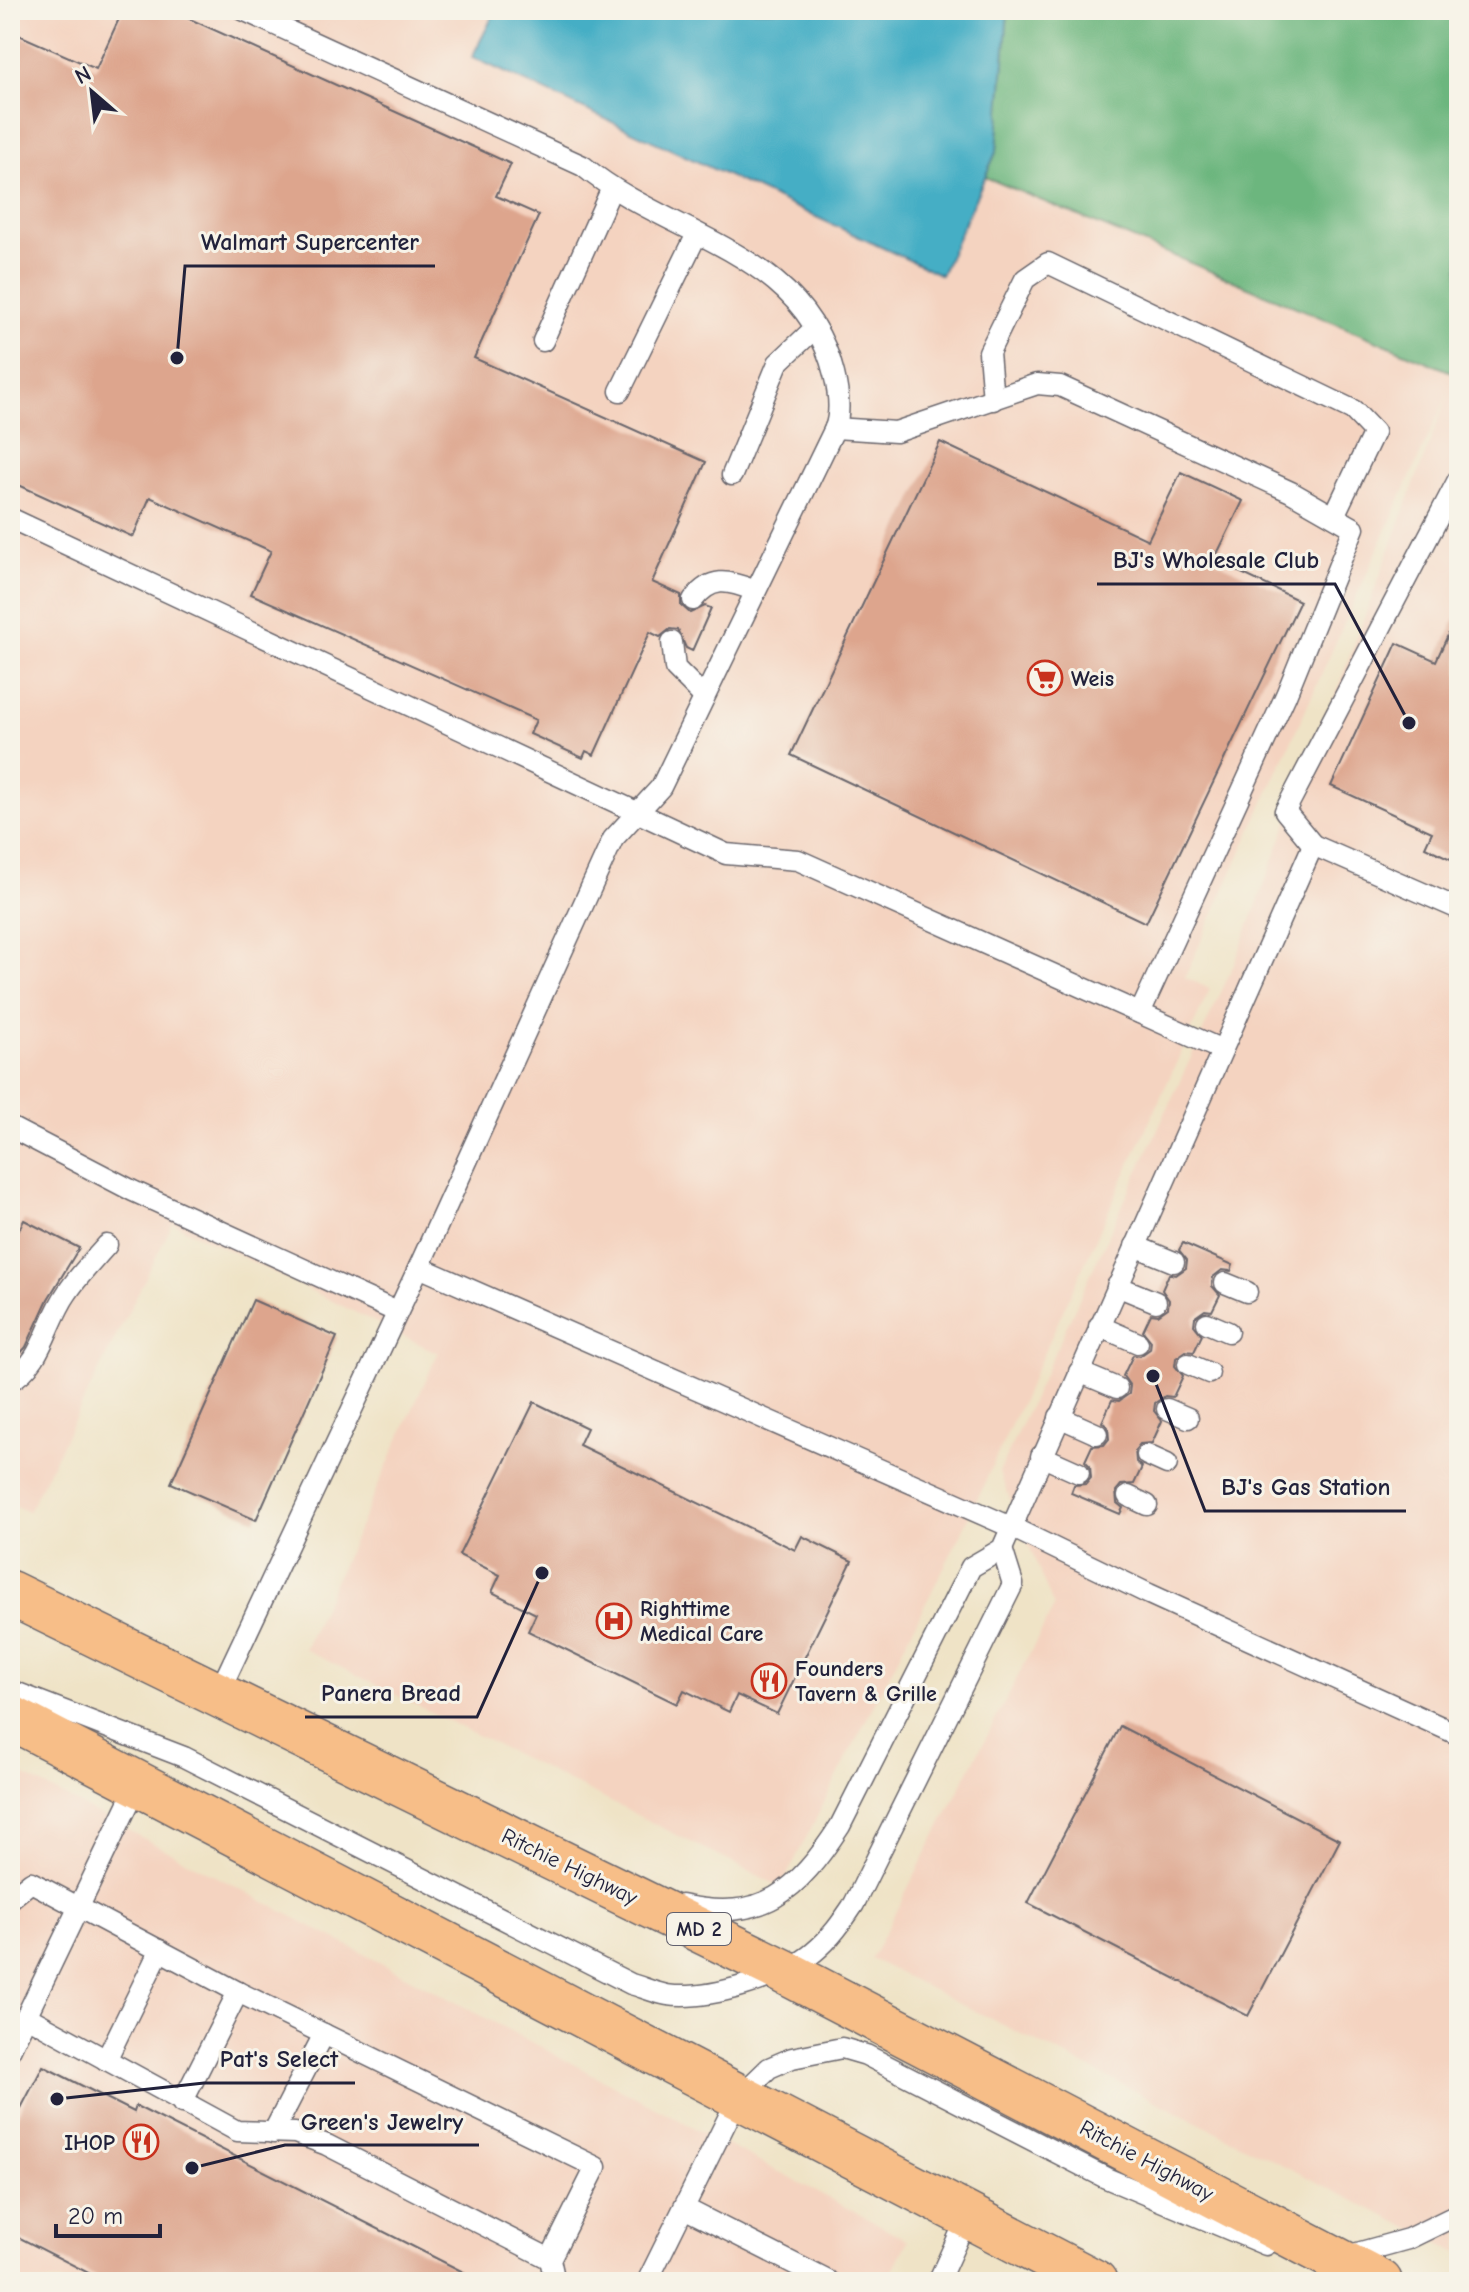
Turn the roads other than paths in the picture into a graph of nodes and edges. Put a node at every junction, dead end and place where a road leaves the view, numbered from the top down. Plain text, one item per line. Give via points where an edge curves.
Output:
1 (243, 10) edge
2 (611, 190) junction
3 (697, 234) junction
4 (815, 328) junction
5 (543, 341) dead end
6 (620, 391) dead end
7 (993, 400) junction
8 (835, 428) junction
9 (732, 475) dead end
10 (1459, 478) edge
11 (1334, 516) junction
12 (10, 518) edge
13 (753, 590) junction
14 (693, 600) dead end
15 (672, 642) dead end
16 (704, 697) junction
17 (640, 811) junction
18 (1313, 845) junction
19 (1459, 909) edge
20 (1140, 1013) junction
21 (1222, 1050) junction
22 (10, 1127) edge
23 (107, 1245) dead end
24 (1135, 1246) junction
25 (1174, 1262) dead end
26 (419, 1267) junction
27 (1225, 1283) dead end
28 (1117, 1286) junction
29 (1247, 1292) dead end
30 (1156, 1302) dead end
31 (395, 1311) junction
32 (1207, 1323) dead end
33 (1099, 1326) junction
34 (1228, 1332) dead end
35 (1138, 1343) dead end
36 (1188, 1364) dead end
37 (1079, 1372) junction
38 (1209, 1373) dead end
39 (10, 1381) edge
40 (1117, 1388) dead end
41 (1167, 1409) dead end
42 (1059, 1417) junction
43 (1188, 1418) dead end
44 (1097, 1434) dead end
45 (1147, 1455) dead end
46 (1041, 1456) junction
47 (1167, 1464) dead end
48 (1079, 1473) dead end
49 (1011, 1527) junction
50 (1002, 1549) junction
51 (10, 1593) edge
52 (10, 1690) edge
53 (218, 1694) junction
54 (10, 1717) edge
55 (1459, 1735) edge
56 (138, 1784) junction
57 (594, 1877) junction
58 (10, 1899) edge
59 (78, 1909) junction
60 (160, 1950) junction
61 (785, 1972) junction
62 (238, 1992) junction
63 (26, 2016) junction
64 (324, 2034) junction
65 (10, 2050) edge
66 (106, 2060) junction
67 (738, 2098) junction
68 (182, 2103) junction
69 (273, 2133) junction
70 (684, 2208) junction
71 (1459, 2214) edge
72 (967, 2218) junction
73 (550, 2259) junction
74 (1345, 2270) edge
75 (1091, 2281) edge
76 (555, 2282) edge
77 (647, 2282) edge
78 (830, 2282) edge
79 (938, 2282) edge
80 (1380, 2282) edge

1 - 2 lane via 583,166
2 - 3 lane
2 - 5 lane
3 - 4 lane via 763,269
3 - 6 lane
4 - 8 lane via 838,390
4 - 9 lane via 778,363
7 - 8 lane via 896,432
7 - 11 lane via 1037,384 1060,386
7 - 11 lane via 989,352 1025,279 1048,263 1353,410 1374,432
8 - 13 lane
10 - 18 lane via 1285,811
11 - 20 lane via 1354,528 1286,695
12 - 17 lane
13 - 14 lane via 716,581 703,586
13 - 16 lane
15 - 16 lane via 675,668
16 - 17 lane via 661,787
17 - 20 lane via 726,854 798,860
17 - 26 lane via 613,839
18 - 19 lane
18 - 21 lane
20 - 21 lane
21 - 24 lane
22 - 31 lane via 133,1191
23 - 39 lane via 66,1295 34,1360
24 - 25 lane
24 - 28 lane
26 - 31 lane
26 - 49 lane
27 - 29 lane
28 - 30 lane
28 - 33 lane
31 - 53 lane
32 - 34 lane
33 - 35 lane
33 - 37 lane
36 - 38 lane
37 - 40 lane
37 - 42 lane
41 - 43 lane
42 - 44 lane
42 - 46 lane
45 - 47 lane
46 - 48 lane
46 - 49 lane
49 - 50 lane
49 - 55 lane
50 - 57 lane via 971,1567 840,1826 818,1860 790,1888 765,1905 711,1910
50 - 61 lane via 1013,1584 854,1904 813,1954
51 - 53 main road, Ritchie Highway / MD 2
52 - 61 lane via 184,1757 631,1984 668,1995 715,1992
53 - 57 main road, Ritchie Highway / MD 2
54 - 56 main road
56 - 59 lane
56 - 67 main road
57 - 61 main road, Ritchie Highway / MD 2
58 - 59 lane via 31,1882
59 - 60 lane
59 - 63 lane
60 - 62 lane
60 - 66 lane
61 - 74 main road, Ritchie Highway / MD 2
62 - 64 lane
62 - 68 lane
63 - 65 lane
63 - 66 lane
64 - 69 lane
64 - 73 lane via 596,2167
66 - 68 lane
67 - 70 lane
67 - 72 main road
67 - 74 lane via 769,2068 842,2048 866,2055 1106,2178
68 - 69 lane via 237,2131
69 - 73 lane via 295,2133 327,2145
70 - 77 lane
70 - 78 lane
71 - 74 lane
72 - 75 main road
72 - 79 lane
73 - 76 lane
74 - 80 main road, Ritchie Highway / MD 2

